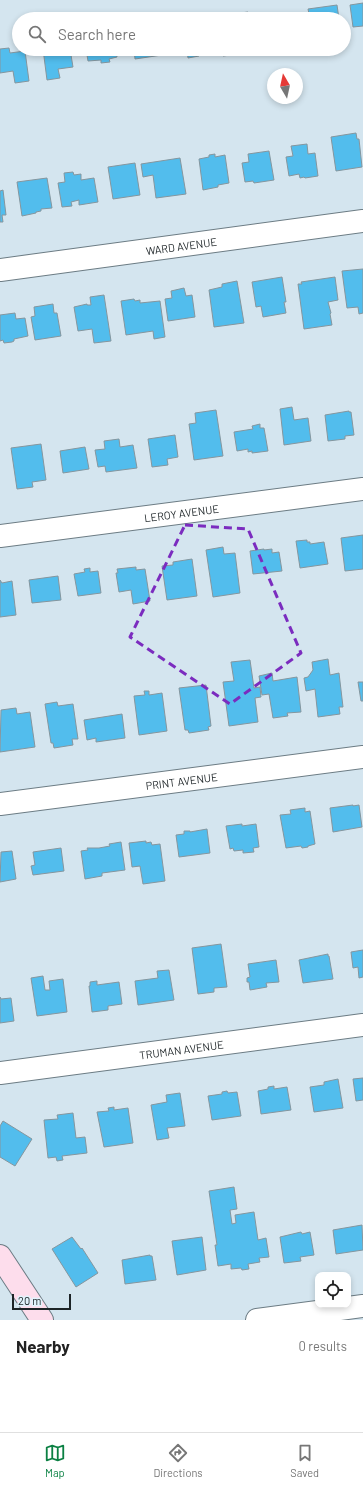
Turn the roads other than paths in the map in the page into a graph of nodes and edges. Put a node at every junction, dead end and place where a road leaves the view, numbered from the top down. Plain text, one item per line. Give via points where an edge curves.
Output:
1 (363, 221) edge
2 (0, 270) edge
3 (363, 489) edge
4 (0, 536) edge
5 (363, 757) edge
6 (0, 804) edge
7 (363, 1024) edge
8 (0, 1072) edge
9 (0, 1256) edge
10 (363, 1306) edge
11 (42, 1320) edge
12 (257, 1320) edge

1 - 2 street, WARD AVENUE
3 - 4 street, LEROY AVENUE
5 - 6 street, PRINT AVENUE
7 - 8 street, TRUMAN AVENUE
9 - 11 main road
10 - 12 street

